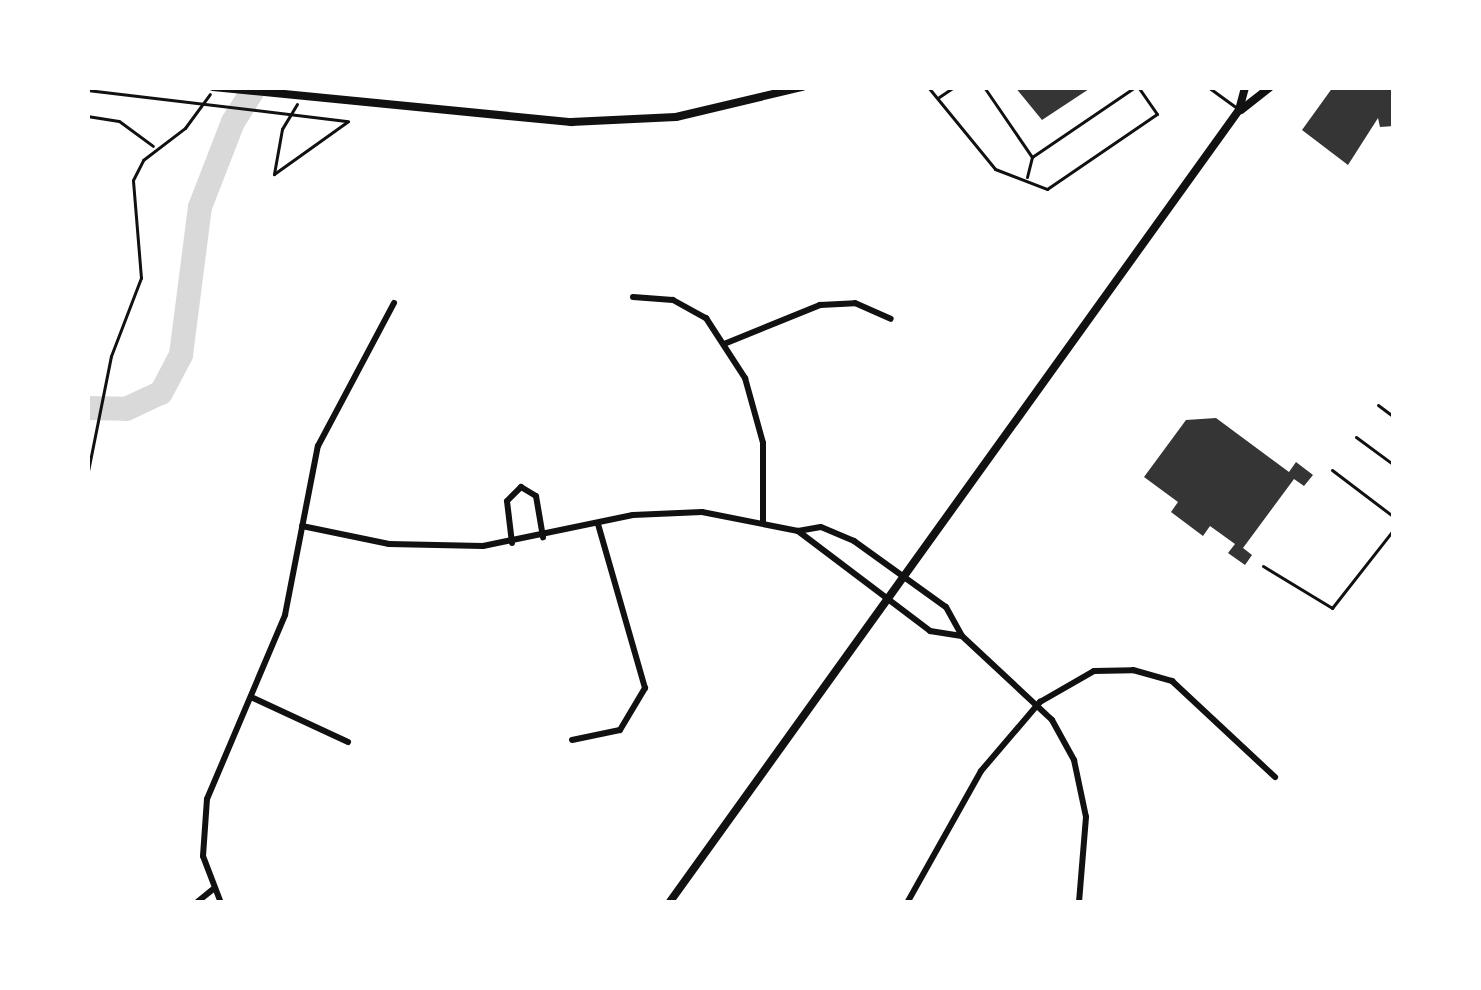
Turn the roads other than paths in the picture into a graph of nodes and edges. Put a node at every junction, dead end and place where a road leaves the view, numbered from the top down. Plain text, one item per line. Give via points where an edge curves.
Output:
1 (213, 87) edge
2 (802, 87) edge
3 (928, 87) edge
4 (954, 87) edge
5 (984, 87) edge
6 (1137, 87) edge
7 (1208, 87) edge
8 (1245, 87) edge
9 (1270, 87) edge
10 (937, 98) junction
11 (1239, 110) junction
12 (1032, 158) junction
13 (1026, 178) junction
14 (633, 297) dead end
15 (394, 303) dead end
16 (891, 319) dead end
17 (724, 344) junction
18 (1378, 405) dead end
19 (1394, 417) edge
20 (1356, 437) dead end
21 (1394, 465) edge
22 (1332, 470) dead end
23 (1394, 517) edge
24 (763, 522) junction
25 (598, 524) junction
26 (302, 526) junction
27 (1394, 529) edge
28 (798, 531) junction
29 (543, 537) junction
30 (512, 543) junction
31 (1264, 566) dead end
32 (906, 575) junction
33 (887, 602) junction
34 (962, 636) junction
35 (251, 697) junction
36 (1040, 702) junction
37 (572, 740) dead end
38 (348, 742) dead end
39 (1275, 777) dead end
40 (213, 889) junction
41 (196, 903) edge
42 (220, 903) edge
43 (669, 903) edge
44 (907, 903) edge
45 (1079, 903) edge

1 - 2 main road via 590,122 694,114
3 - 10 lane
4 - 10 lane
5 - 12 lane
6 - 12 lane
6 - 13 lane via 1157,114 1047,189
7 - 11 lane
8 - 11 main road
9 - 11 main road
10 - 13 lane via 995,170
11 - 32 main road
12 - 13 lane
14 - 17 street via 695,310
15 - 26 street via 328,421
16 - 17 street via 835,303
17 - 24 street via 755,404
18 - 19 lane
20 - 21 lane
22 - 23 lane
24 - 25 street via 670,511
24 - 28 street
25 - 29 street
25 - 37 street via 645,688 620,730
26 - 30 street via 411,545
26 - 35 street via 285,615
27 - 31 lane via 1332,608
28 - 32 street via 820,527
28 - 33 street
29 - 30 street
29 - 30 street via 536,496 520,488 507,502
32 - 33 main road
32 - 34 street via 946,607
33 - 34 street via 930,631
33 - 43 main road
34 - 36 street
35 - 38 street
35 - 40 street via 206,799 203,856
36 - 39 street via 1094,671 1156,675 1204,705
36 - 44 street via 960,800
36 - 45 street via 1082,790 1088,842
40 - 41 street
40 - 42 street

